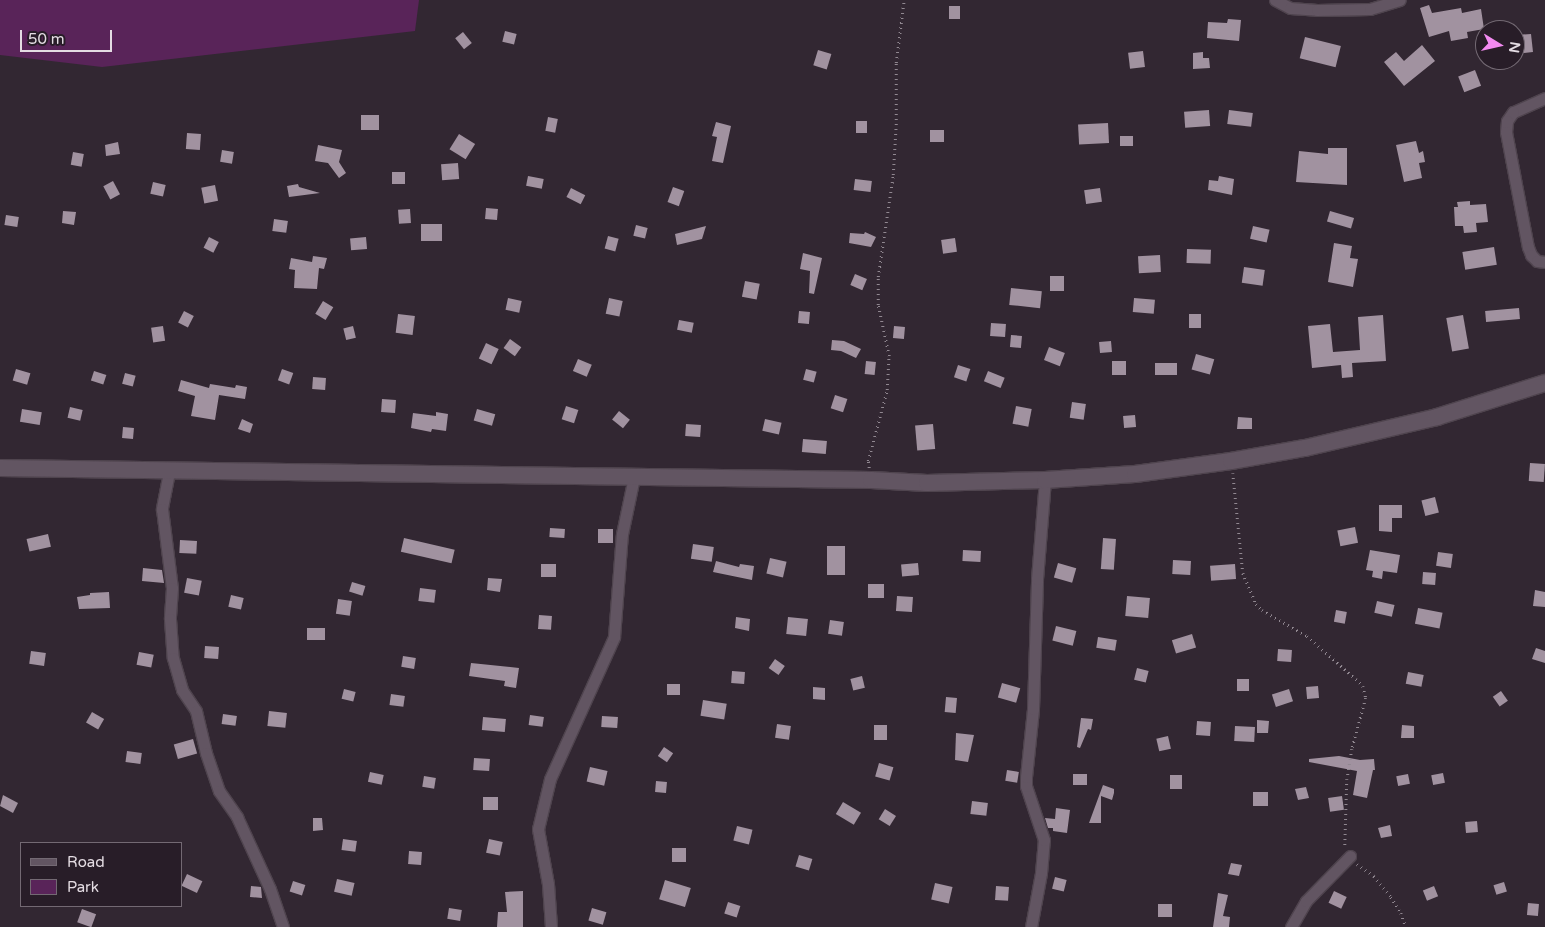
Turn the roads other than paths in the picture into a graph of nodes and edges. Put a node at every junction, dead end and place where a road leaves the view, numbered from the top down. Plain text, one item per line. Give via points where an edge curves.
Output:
1 (1275, 0) edge
2 (1400, 0) edge
3 (1545, 98) edge
4 (1545, 262) edge
5 (1545, 383) edge
6 (0, 468) edge
7 (168, 472) junction
8 (634, 478) junction
9 (1045, 480) junction
10 (1350, 856) road end
11 (283, 927) edge
12 (552, 927) edge
13 (1030, 927) edge
14 (1291, 927) edge

1 - 2 street via 1290,8 1317,10 1370,9
3 - 4 street via 1513,112 1507,120 1506,132 1528,247 1537,261
5 - 9 main road via 1437,416 1305,448 1231,462 1135,474
6 - 7 main road
7 - 8 main road
7 - 11 street via 162,508 172,588 173,658 182,690 196,711 219,791 237,817 270,889
8 - 9 main road via 927,483
8 - 12 street via 622,534 614,637 550,779 538,829
9 - 13 street via 1033,709 1026,777 1044,840
10 - 14 street via 1306,901

